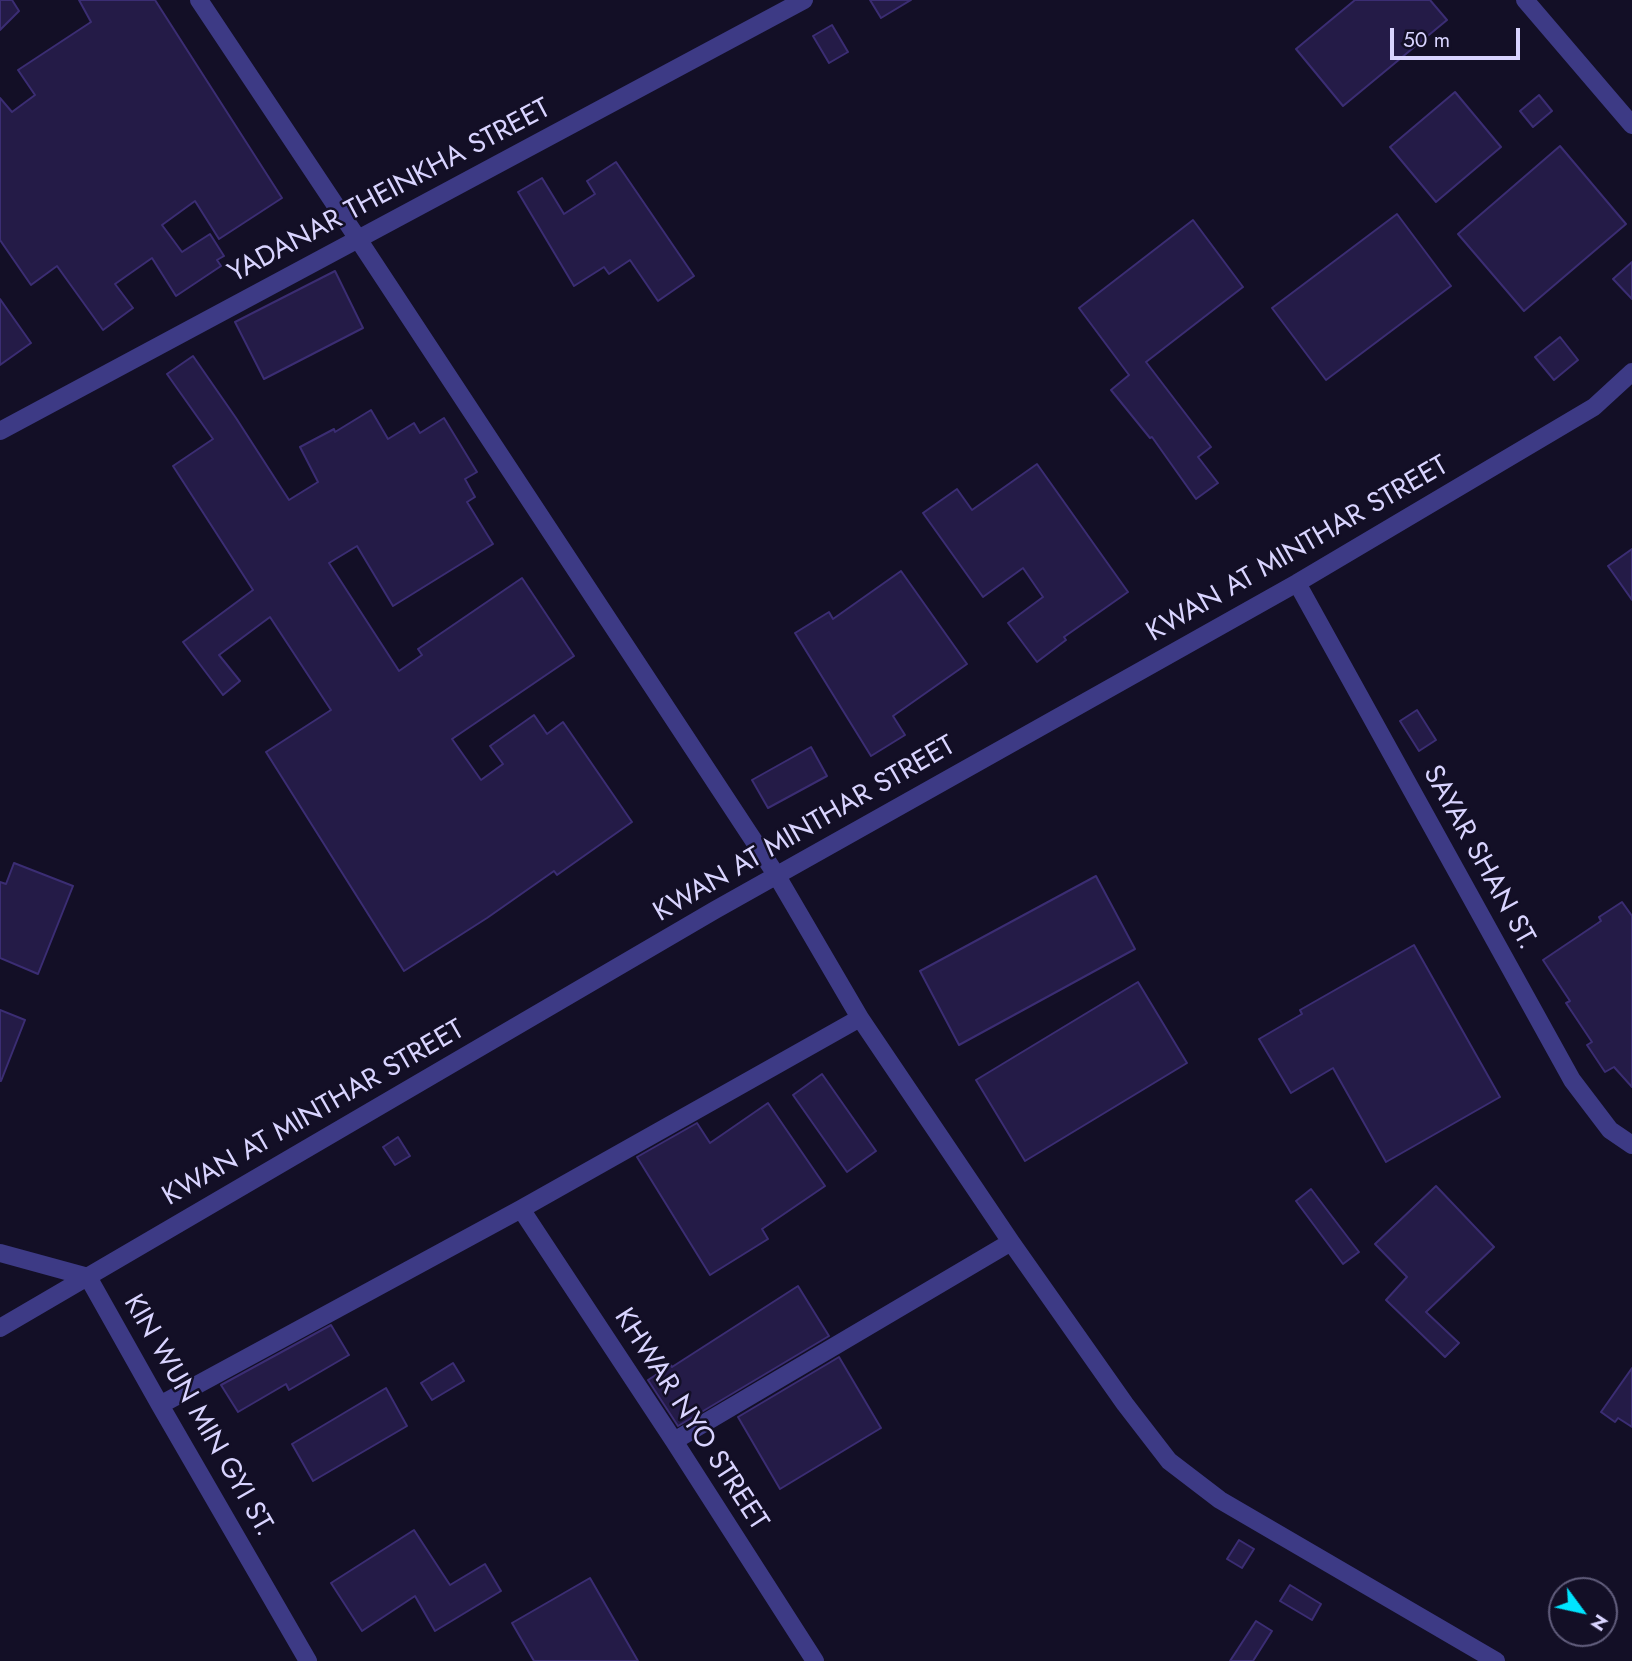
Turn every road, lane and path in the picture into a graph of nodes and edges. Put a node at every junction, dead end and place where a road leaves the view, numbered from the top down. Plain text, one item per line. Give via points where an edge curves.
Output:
1 (199, 0) edge
2 (804, 0) edge
3 (1525, 0) edge
4 (1632, 125) edge
5 (358, 239) junction
6 (1632, 372) edge
7 (0, 431) edge
8 (1297, 583) junction
9 (777, 876) junction
10 (860, 1018) junction
11 (1632, 1145) edge
12 (521, 1209) junction
13 (1011, 1242) junction
14 (0, 1253) edge
15 (88, 1277) junction
16 (0, 1328) edge
17 (160, 1405) junction
18 (674, 1441) junction
19 (308, 1661) edge
20 (815, 1661) edge
21 (1496, 1661) edge

1 - 5 street
2 - 5 street, YADANAR THEINKHA STREET
3 - 4 street
5 - 7 street, YADANAR THEINKHA STREET
5 - 9 street
6 - 8 street, KWAN AT MINTHAR STREET via 1594,407
8 - 9 street, KWAN AT MINTHAR STREET
8 - 11 street, SAYAR SHAN ST. via 1572,1080 1610,1130
9 - 10 street
9 - 15 street, KWAN AT MINTHAR STREET
10 - 12 street
10 - 13 street
12 - 17 street
12 - 18 street, KHWAR NYO STREET
13 - 18 street
13 - 21 street via 1170,1461 1220,1500
14 - 15 street, KIN WUN MIN GYI ST.
15 - 16 street, KWAN AT MINTHAR STREET
15 - 17 street, KIN WUN MIN GYI ST.
17 - 19 street, KIN WUN MIN GYI ST.
18 - 20 street, KHWAR NYO STREET

